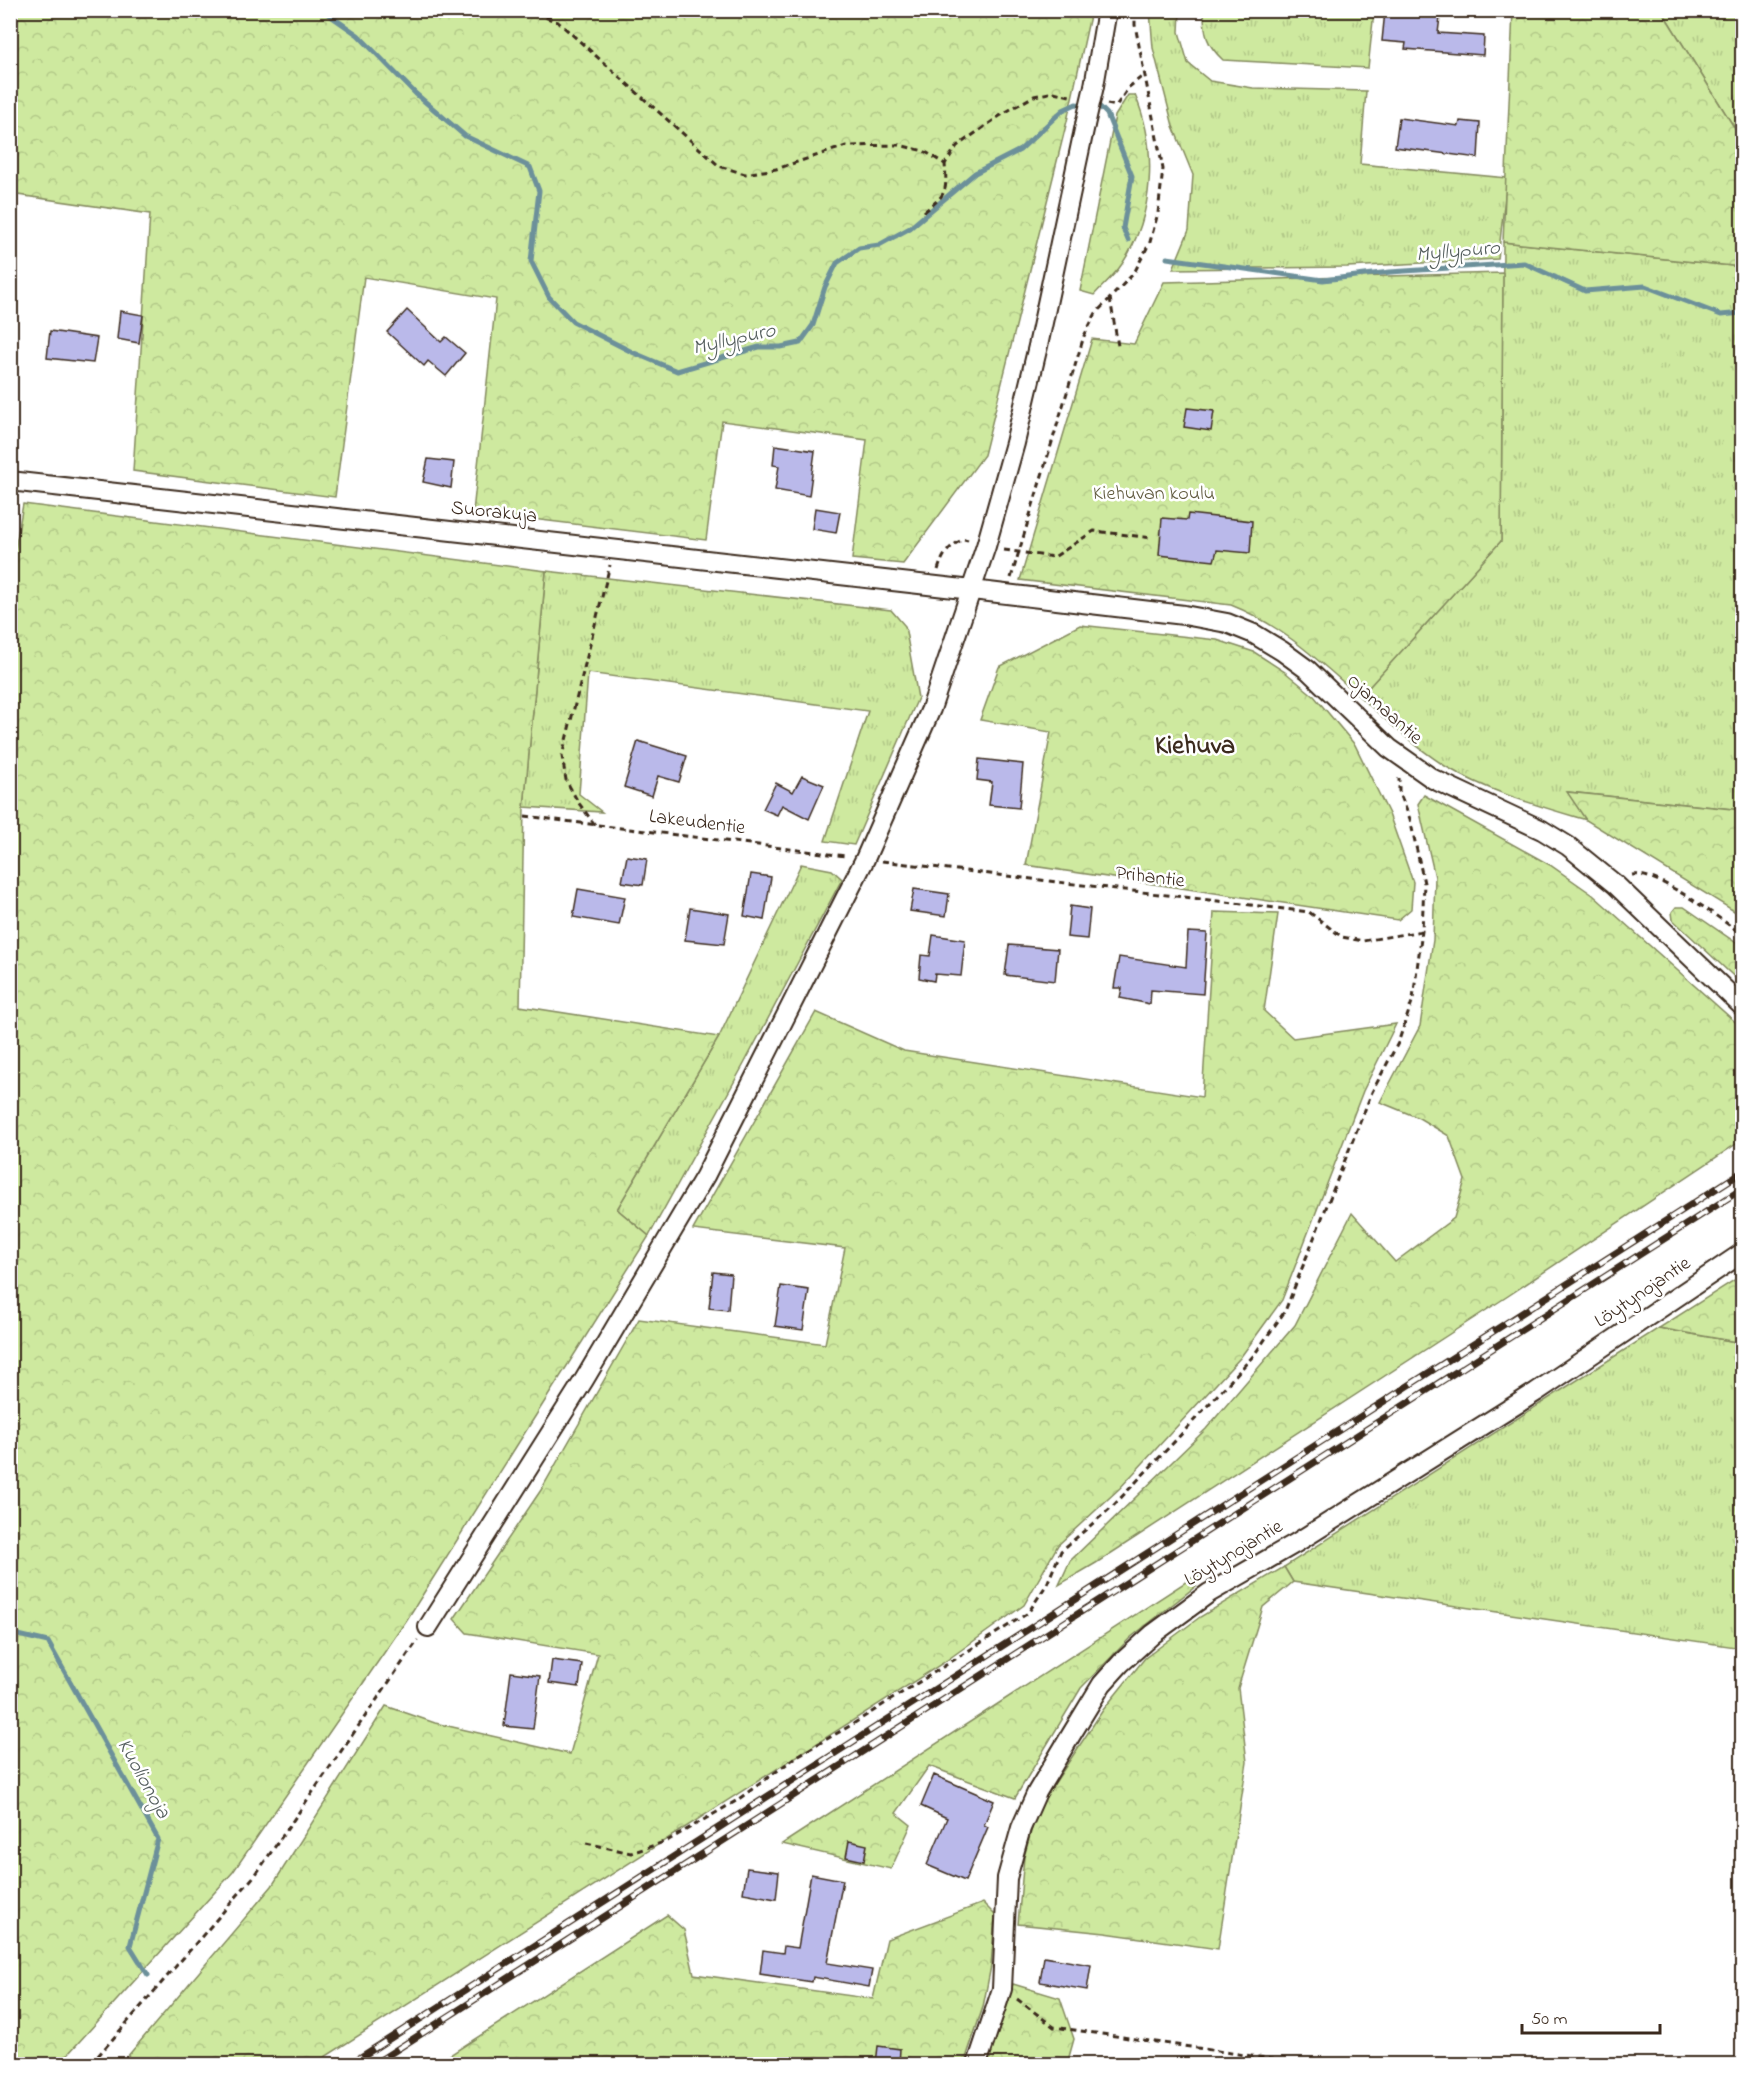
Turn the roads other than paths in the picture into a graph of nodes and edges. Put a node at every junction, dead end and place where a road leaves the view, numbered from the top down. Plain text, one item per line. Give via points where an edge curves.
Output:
1 (1107, 10) edge
2 (10, 481) edge
3 (972, 590) junction
4 (1743, 1006) edge
5 (1743, 1253) edge
6 (428, 1627) road end
7 (976, 2064) edge

1 - 3 street, bridge via 1097,95 1085,125 1015,443
2 - 3 street, Suorakuja
3 - 4 street, Ojamaantie via 1184,615 1245,630 1308,670 1389,748 1433,779 1568,846 1616,885
3 - 6 street via 931,709 865,859 705,1176 584,1380
5 - 7 street, Löytynojantie via 1536,1392 1209,1593 1121,1663 1102,1684 1065,1744 1037,1792 1022,1828 1007,1878 1002,1989

